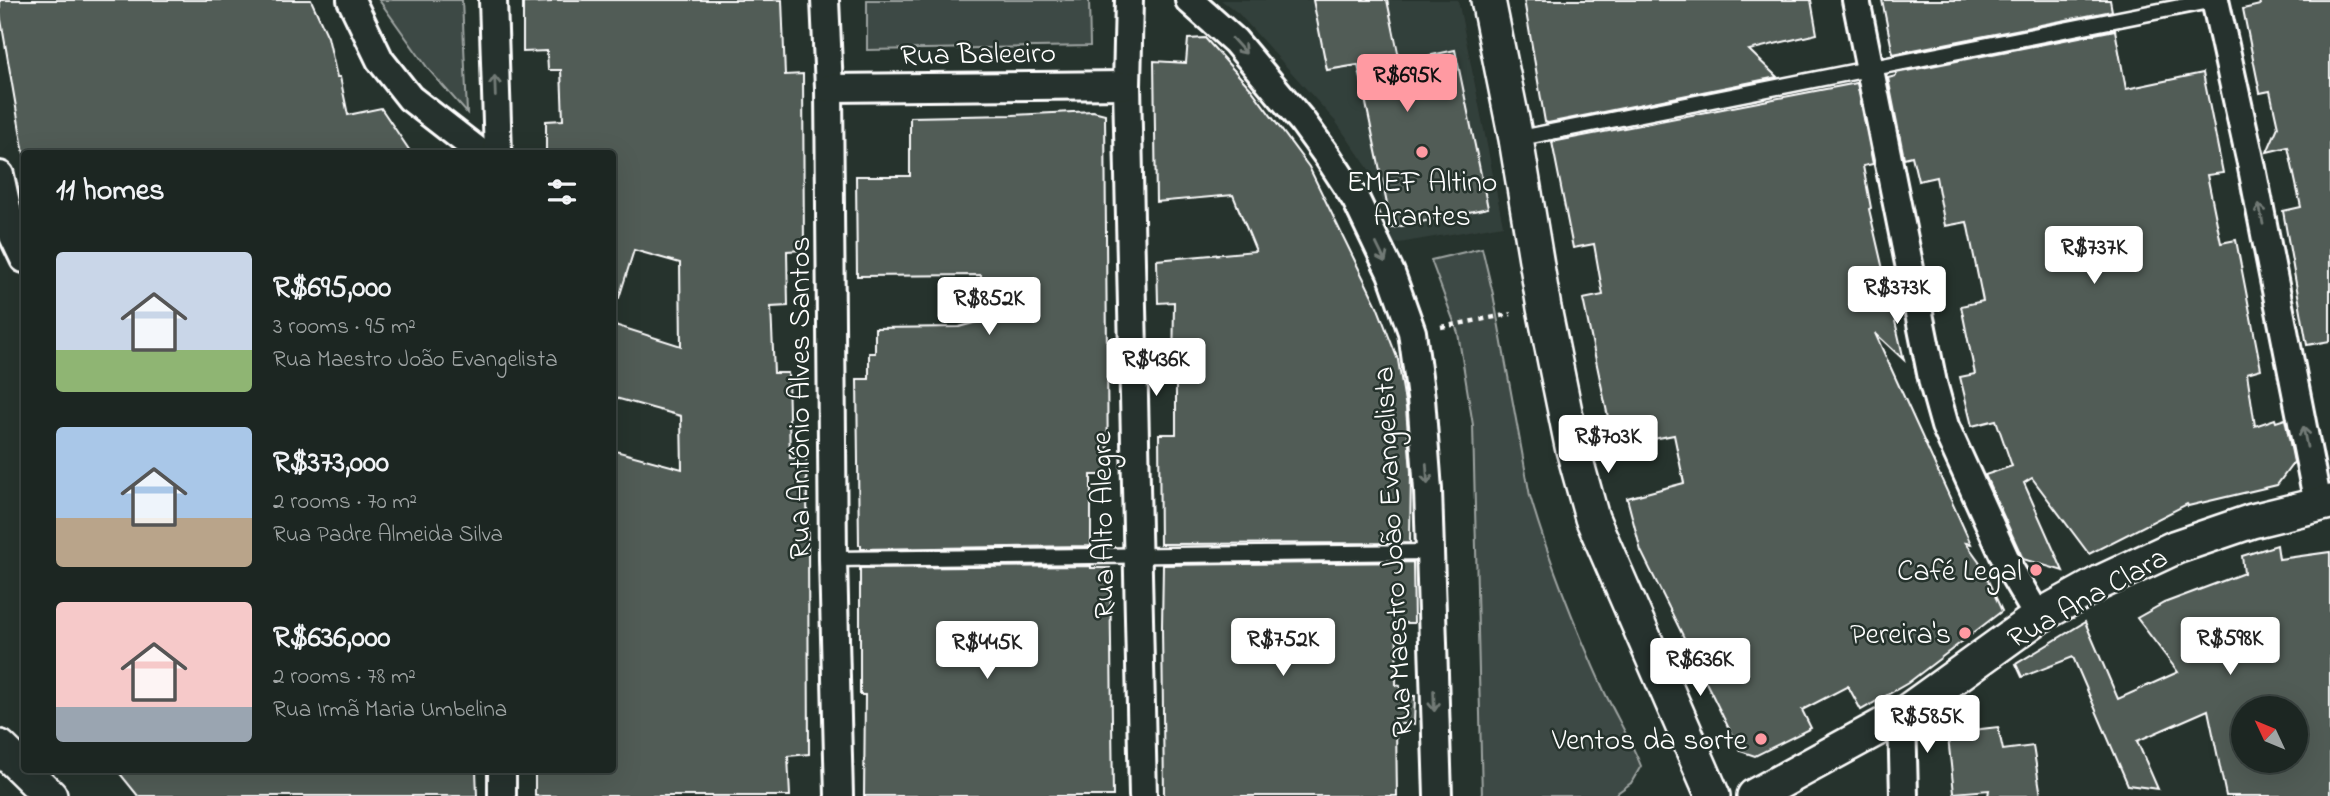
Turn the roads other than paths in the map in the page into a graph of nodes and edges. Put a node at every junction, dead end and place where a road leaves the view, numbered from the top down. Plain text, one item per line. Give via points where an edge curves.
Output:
1 (351, 0) edge
2 (493, 0) edge
3 (825, 0) edge
4 (1129, 0) edge
5 (1189, 0) edge
6 (1488, 0) edge
7 (1856, 0) edge
8 (2215, 0) edge
9 (1870, 69) junction
10 (1127, 85) junction
11 (829, 88) junction
12 (1517, 139) junction
13 (477, 150) edge
14 (498, 150) edge
15 (0, 175) edge
16 (12, 248) edge
17 (2324, 503) edge
18 (1430, 552) junction
19 (1136, 555) junction
20 (833, 559) junction
21 (2038, 617) junction
22 (1902, 715) junction
23 (0, 747) edge
24 (21, 768) edge
25 (27, 773) edge
26 (502, 773) edge
27 (50, 796) edge
28 (502, 796) edge
29 (839, 796) edge
30 (1143, 796) edge
31 (1438, 796) edge
32 (1713, 796) edge
33 (1754, 796) edge
34 (1904, 796) edge

1 - 13 street via 380,60 410,98
14 -> 2 street
3 - 11 street, Rua Antônio Alves Santos
4 - 10 street, Rua Alto Alegre
5 -> 18 street, Rua Maestro João Evangelista via 1235,41 1302,121 1356,200 1385,261 1412,332 1421,398
6 - 12 street
7 - 9 street
8 - 9 lane
17 -> 8 street
9 - 12 lane
9 - 21 street via 1945,426 2010,569
10 - 11 street, Rua Baleeiro
10 - 19 street, Rua Alto Alegre
11 - 20 street, Rua Antônio Alves Santos
12 - 32 street via 1572,446 1592,518
15 - 16 street
17 - 21 street, Rua Ana Clara via 2176,547
18 - 19 lane
18 -> 31 street, Rua Maestro João Evangelista
19 - 20 lane
19 - 30 street, Rua Alto Alegre
20 - 29 street, Rua Antônio Alves Santos
21 - 22 street, Rua Ana Clara
22 - 33 street, Rua Ana Clara
22 - 34 street
23 - 24 street
25 - 27 street
26 - 28 street

